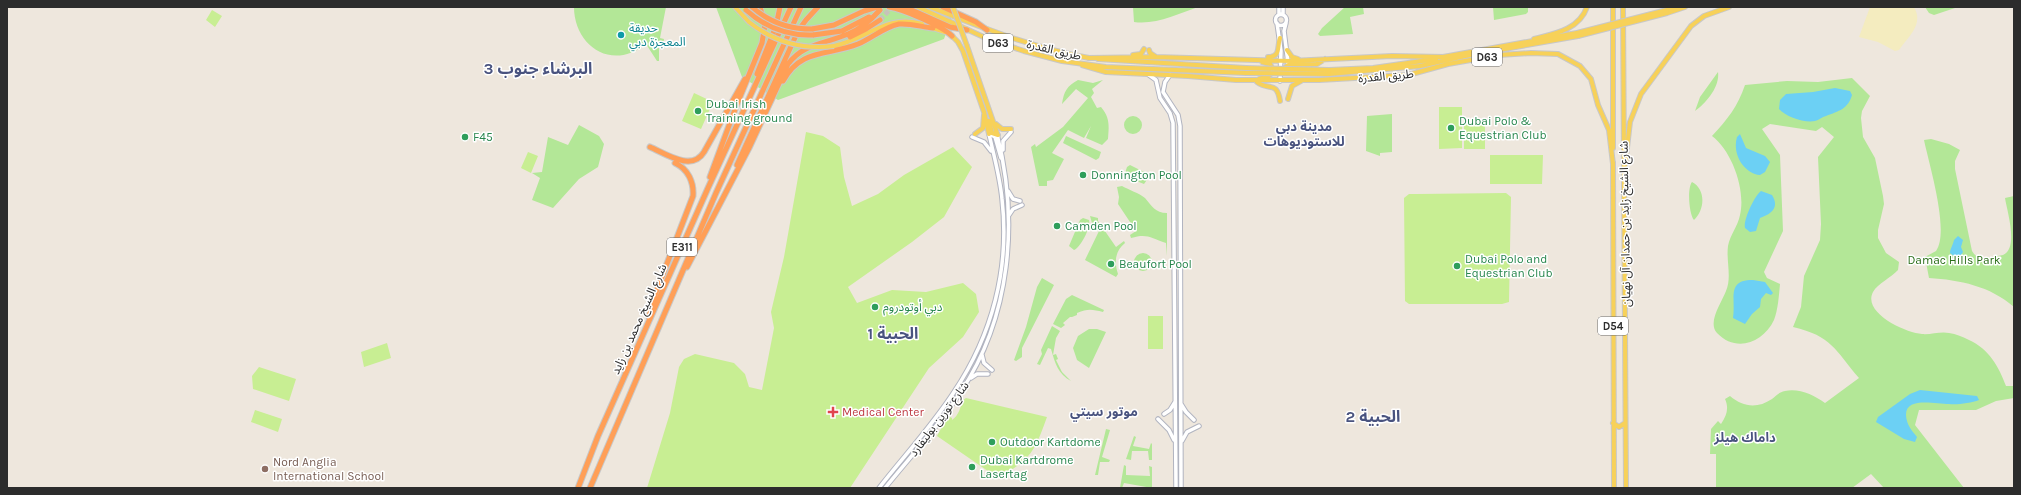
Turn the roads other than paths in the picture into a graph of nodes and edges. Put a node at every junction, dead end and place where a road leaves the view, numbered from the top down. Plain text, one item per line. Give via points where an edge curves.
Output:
1 (734, 7) edge
2 (752, 7) edge
3 (760, 7) edge
4 (780, 7) edge
5 (791, 7) edge
6 (801, 7) edge
7 (818, 7) edge
8 (866, 7) edge
9 (889, 7) edge
10 (905, 7) edge
11 (918, 7) edge
12 (930, 7) edge
13 (943, 7) edge
14 (949, 7) edge
15 (953, 7) edge
16 (1279, 7) edge
17 (1283, 7) edge
18 (1587, 7) edge
19 (1613, 7) edge
20 (1623, 7) edge
21 (1676, 7) edge
22 (1685, 7) edge
23 (1729, 7) edge
24 (744, 8) edge
25 (878, 9) edge
26 (1667, 12) junction
27 (957, 13) junction
28 (1281, 14) junction
29 (848, 19) junction
30 (880, 20) tunnel mouth
31 (1277, 23) junction
32 (1286, 23) junction
33 (933, 28) junction
34 (968, 30) junction
35 (987, 30) junction
36 (1578, 35) junction
37 (952, 36) junction
38 (1280, 38) junction
39 (822, 42) junction
40 (1511, 45) junction
41 (1138, 48) dead end
42 (1287, 50) junction
43 (1141, 54) junction
44 (758, 55) junction
45 (1130, 57) junction
46 (1156, 57) junction
47 (1445, 57) junction
48 (1088, 58) junction
49 (1249, 59) junction
50 (1258, 59) junction
51 (1326, 59) junction
52 (1281, 60) junction
53 (1306, 60) junction
54 (1448, 64) junction
55 (1082, 65) junction
56 (1288, 65) junction
57 (1399, 69) junction
58 (1246, 70) junction
59 (1329, 72) junction
60 (1147, 74) junction
61 (1170, 75) junction
62 (1280, 78) junction
63 (1258, 80) junction
64 (1288, 80) junction
65 (1304, 81) junction
66 (1164, 86) junction
67 (1157, 89) junction
68 (1288, 99) dead end
69 (747, 101) junction
70 (1280, 101) dead end
71 (984, 112) junction
72 (762, 121) junction
73 (994, 122) junction
74 (717, 130) junction
75 (1011, 130) joint
76 (989, 134) junction
77 (997, 134) junction
78 (974, 136) joint
79 (650, 147) dead end
80 (994, 156) junction
81 (1002, 158) junction
82 (1613, 164) junction
83 (1624, 169) junction
84 (1006, 187) junction
85 (708, 188) junction
86 (724, 196) junction
87 (1008, 216) junction
88 (1003, 221) junction
89 (1000, 225) dead end
90 (1002, 246) junction
91 (1008, 258) junction
92 (680, 278) junction
93 (646, 328) junction
94 (982, 354) junction
95 (992, 370) dead end
96 (988, 374) dead end
97 (968, 381) junction
98 (1175, 401) junction
99 (1180, 402) junction
100 (1164, 414) dead end
101 (1158, 419) dead end
102 (1194, 420) dead end
103 (1626, 422) junction
104 (1613, 423) junction
105 (1199, 426) dead end
106 (1175, 443) junction
107 (1181, 444) junction
108 (899, 463) junction
109 (901, 468) junction
110 (578, 488) edge
111 (590, 488) edge
112 (879, 488) edge
113 (885, 488) edge
114 (1176, 488) edge
115 (1181, 488) edge
116 (1614, 488) edge
117 (1626, 488) edge

1 - 33 main road, bridge via 749,22 768,35 789,44 811,47 834,46 893,22 910,21
2 - 29 highway, bridge via 781,24 799,29 834,25
3 - 44 highway via 765,31
4 - 69 highway via 776,26
5 - 69 highway, شارع الشيخ محمد بن زايد / E311
6 - 92 highway, شارع الشيخ محمد بن زايد / E311
7 - 86 highway via 798,31
8 - 29 highway
9 - 37 highway via 902,10 944,29
10 - 34 highway via 950,27
11 - 34 main road, طريق القدرة / D63
12 - 35 main road, طريق القدرة / D63
13 - 27 highway
14 - 27 highway
15 - 73 main road, bridge
16 - 28 main road
17 - 28 main road
18 - 40 main road via 1580,20 1563,31
19 - 82 main road, شارع الشيخ زايد بن حمدان آل نهيان / D54
20 - 83 main road, شارع الشيخ زايد بن حمدان آل نهيان / D54
21 - 26 main road, طريق القدرة / D63
22 - 26 main road, طريق القدرة / D63
23 - 83 main road via 1704,16 1693,24 1641,94 1630,122
24 - 25 highway, bridge via 762,22 780,31 813,35 835,33 850,28
25 - 29 highway via 864,11
25 - 39 highway via 866,24
26 - 36 main road, طريق القدرة / D63, bridge
27 - 35 highway
28 - 31 main road via 1276,18
28 - 32 main road via 1286,18
30 - 39 highway via 851,36
31 - 32 main road
31 - 38 main road
32 - 42 main road via 1284,31
33 - 37 main road
33 - 72 highway via 909,24 894,26 856,45 805,58 786,76
34 - 55 main road, طريق القدرة / D63 via 1024,51
35 - 48 main road, طريق القدرة / D63 via 1039,47
36 - 40 main road, طريق القدرة / D63
36 - 57 main road, طريق القدرة / D63
37 - 71 main road via 961,46
38 - 50 main road via 1277,54
38 - 52 main road
39 - 72 highway via 803,50 791,60
40 - 47 main road, طريق القدرة / D63
41 - 43 main road
42 - 53 main road via 1294,58
42 - 56 main road
43 - 45 main road
43 - 46 main road via 1149,51
44 - 74 highway
44 - 85 highway via 713,164
45 - 46 main road, طريق القدرة / D63
45 - 48 main road, طريق القدرة / D63
46 - 49 main road, طريق القدرة / D63
47 - 51 main road, طريق القدرة / D63
47 - 59 main road, طريق القدرة / D63
48 - 58 main road, طريق القدرة / D63
49 - 50 main road, طريق القدرة / D63
49 - 63 main road via 1267,62 1272,67 1270,75
50 - 52 main road, طريق القدرة / D63
51 - 53 main road, طريق القدرة / D63
51 - 56 main road via 1317,64
52 - 56 main road, طريق القدرة / D63
52 - 62 main road
53 - 56 main road, طريق القدرة / D63
54 - 57 main road via 1420,69
54 - 65 main road, طريق القدرة / D63 via 1398,76
54 - 82 main road, طريق القدرة / D63 via 1491,56 1531,53 1558,54 1573,61 1585,70 1592,81 1609,130
55 - 58 main road, طريق القدرة / D63
55 - 60 main road, طريق القدرة / D63 via 1106,72
56 - 62 main road
56 - 64 main road
57 - 59 main road, طريق القدرة / D63
58 - 59 main road, طريق القدرة / D63, bridge
60 - 61 main road, طريق القدرة / D63
60 - 67 main road via 1156,80
61 - 63 main road, طريق القدرة / D63
61 - 66 main road
62 - 63 main road, طريق القدرة / D63
62 - 64 main road, طريق القدرة / D63
63 - 70 main road via 1276,89
64 - 65 main road, طريق القدرة / D63
65 - 68 main road via 1292,86
66 - 67 main road via 1164,77 1159,76
66 - 99 main road via 1164,96 1176,112 1180,126
67 - 98 main road via 1161,101 1171,115 1173,126
69 - 85 highway, شارع الشيخ محمد بن زايد / E311
71 - 76 main road
71 - 77 main road via 987,114 992,134
71 - 78 main road via 983,128
72 - 86 highway
73 - 75 main road via 1002,129
73 - 77 main road
74 - 79 highway via 702,155 694,161 684,161
74 - 93 highway via 701,161 688,165 676,162 688,174 693,185 693,196 653,300
75 - 81 main road via 1003,141
76 - 80 main road, شارع تورين بوليفارد
76 - 81 main road via 994,136 999,156
77 - 81 main road, شارع تورين بوليفارد
78 - 80 main road via 986,143
80 - 88 main road, شارع تورين بوليفارد via 1001,189
81 - 84 main road, شارع تورين بوليفارد
82 - 104 main road, شارع الشيخ زايد بن حمدان آل نهيان / D54
83 - 103 main road, شارع الشيخ زايد بن حمدان آل نهيان / D54
84 - 87 main road, شارع تورين بوليفارد
84 - 87 main road via 1011,198 1021,203
85 - 93 highway, شارع الشيخ محمد بن زايد / E311
86 - 92 highway via 698,250
87 - 91 main road, شارع تورين بوليفارد
88 - 89 main road
88 - 90 main road, شارع تورين بوليفارد
90 - 91 main road via 1006,249 1005,259
90 - 108 main road, شارع تورين بوليفارد via 1004,250 999,287 969,368 954,393
91 - 94 main road, شارع تورين بوليفارد via 998,308
92 - 111 highway, شارع الشيخ محمد بن زايد / E311
93 - 110 highway, شارع الشيخ محمد بن زايد / E311
94 - 95 main road via 984,363
94 - 97 main road, شارع تورين بوليفارد
96 - 97 main road via 975,374
97 - 109 main road, شارع تورين بوليفارد
98 - 100 main road via 1172,408
98 - 106 main road
99 - 102 main road
99 - 107 main road
101 - 106 main road via 1169,430
103 - 104 main road via 1620,427
103 - 117 main road, شارع الشيخ زايد بن حمدان آل نهيان / D54
104 - 116 main road, شارع الشيخ زايد بن حمدان آل نهيان / D54
105 - 107 main road via 1188,432
106 - 114 main road
107 - 115 main road
108 - 109 main road
108 - 112 main road, شارع تورين بوليفارد
109 - 113 main road, شارع تورين بوليفارد

